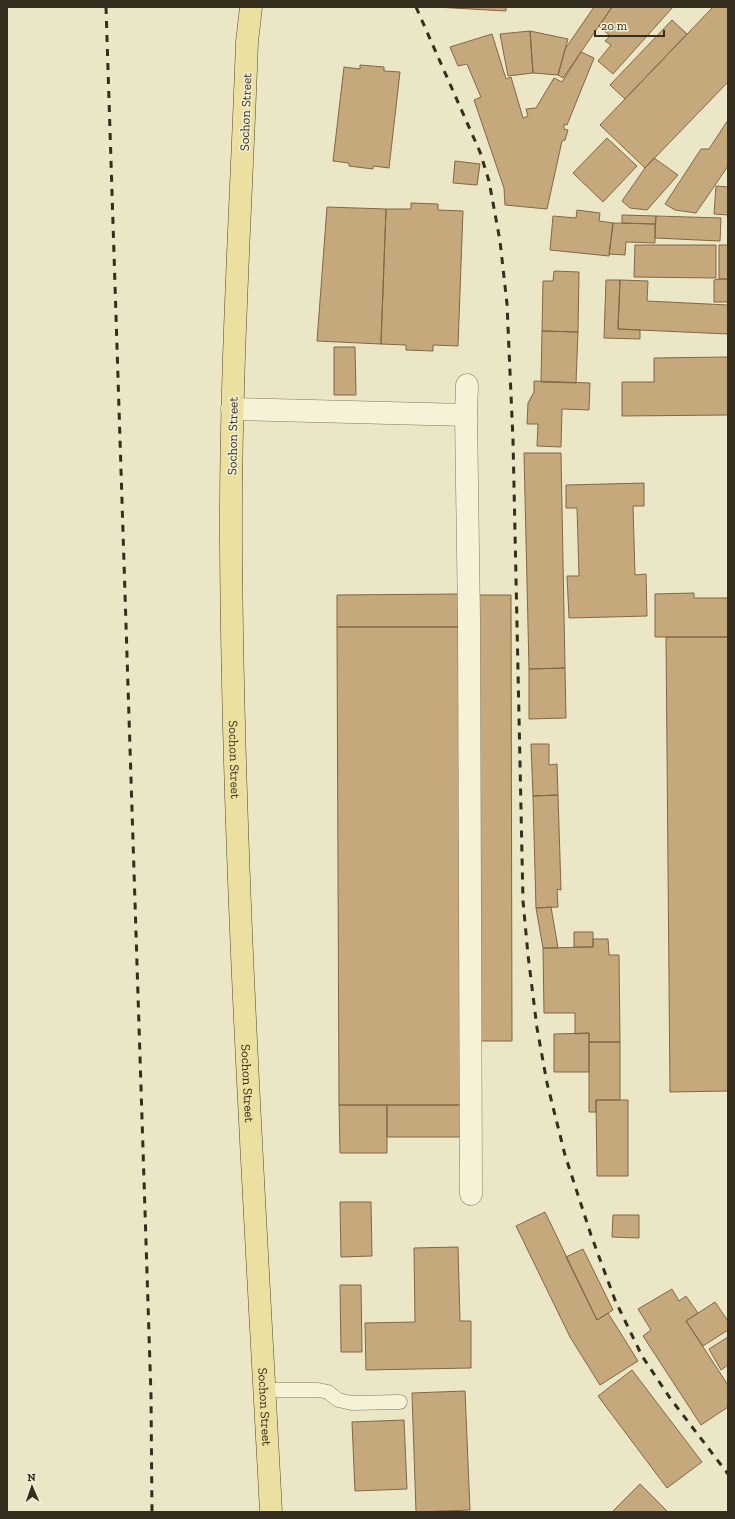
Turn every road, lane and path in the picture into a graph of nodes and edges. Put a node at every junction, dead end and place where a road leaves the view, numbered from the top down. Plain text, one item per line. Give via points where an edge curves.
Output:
1 (251, 7) edge
2 (467, 385) dead end
3 (232, 409) junction
4 (466, 415) junction
5 (471, 1194) dead end
6 (265, 1390) junction
7 (400, 1402) dead end
8 (271, 1512) edge

1 - 3 main road, Sochon Street
2 - 4 street
3 - 4 street
3 - 6 main road, Sochon Street via 231,544 236,779 246,1046
4 - 5 street
6 - 7 lane via 318,1390 328,1392 338,1400 352,1403
6 - 8 main road, Sochon Street

